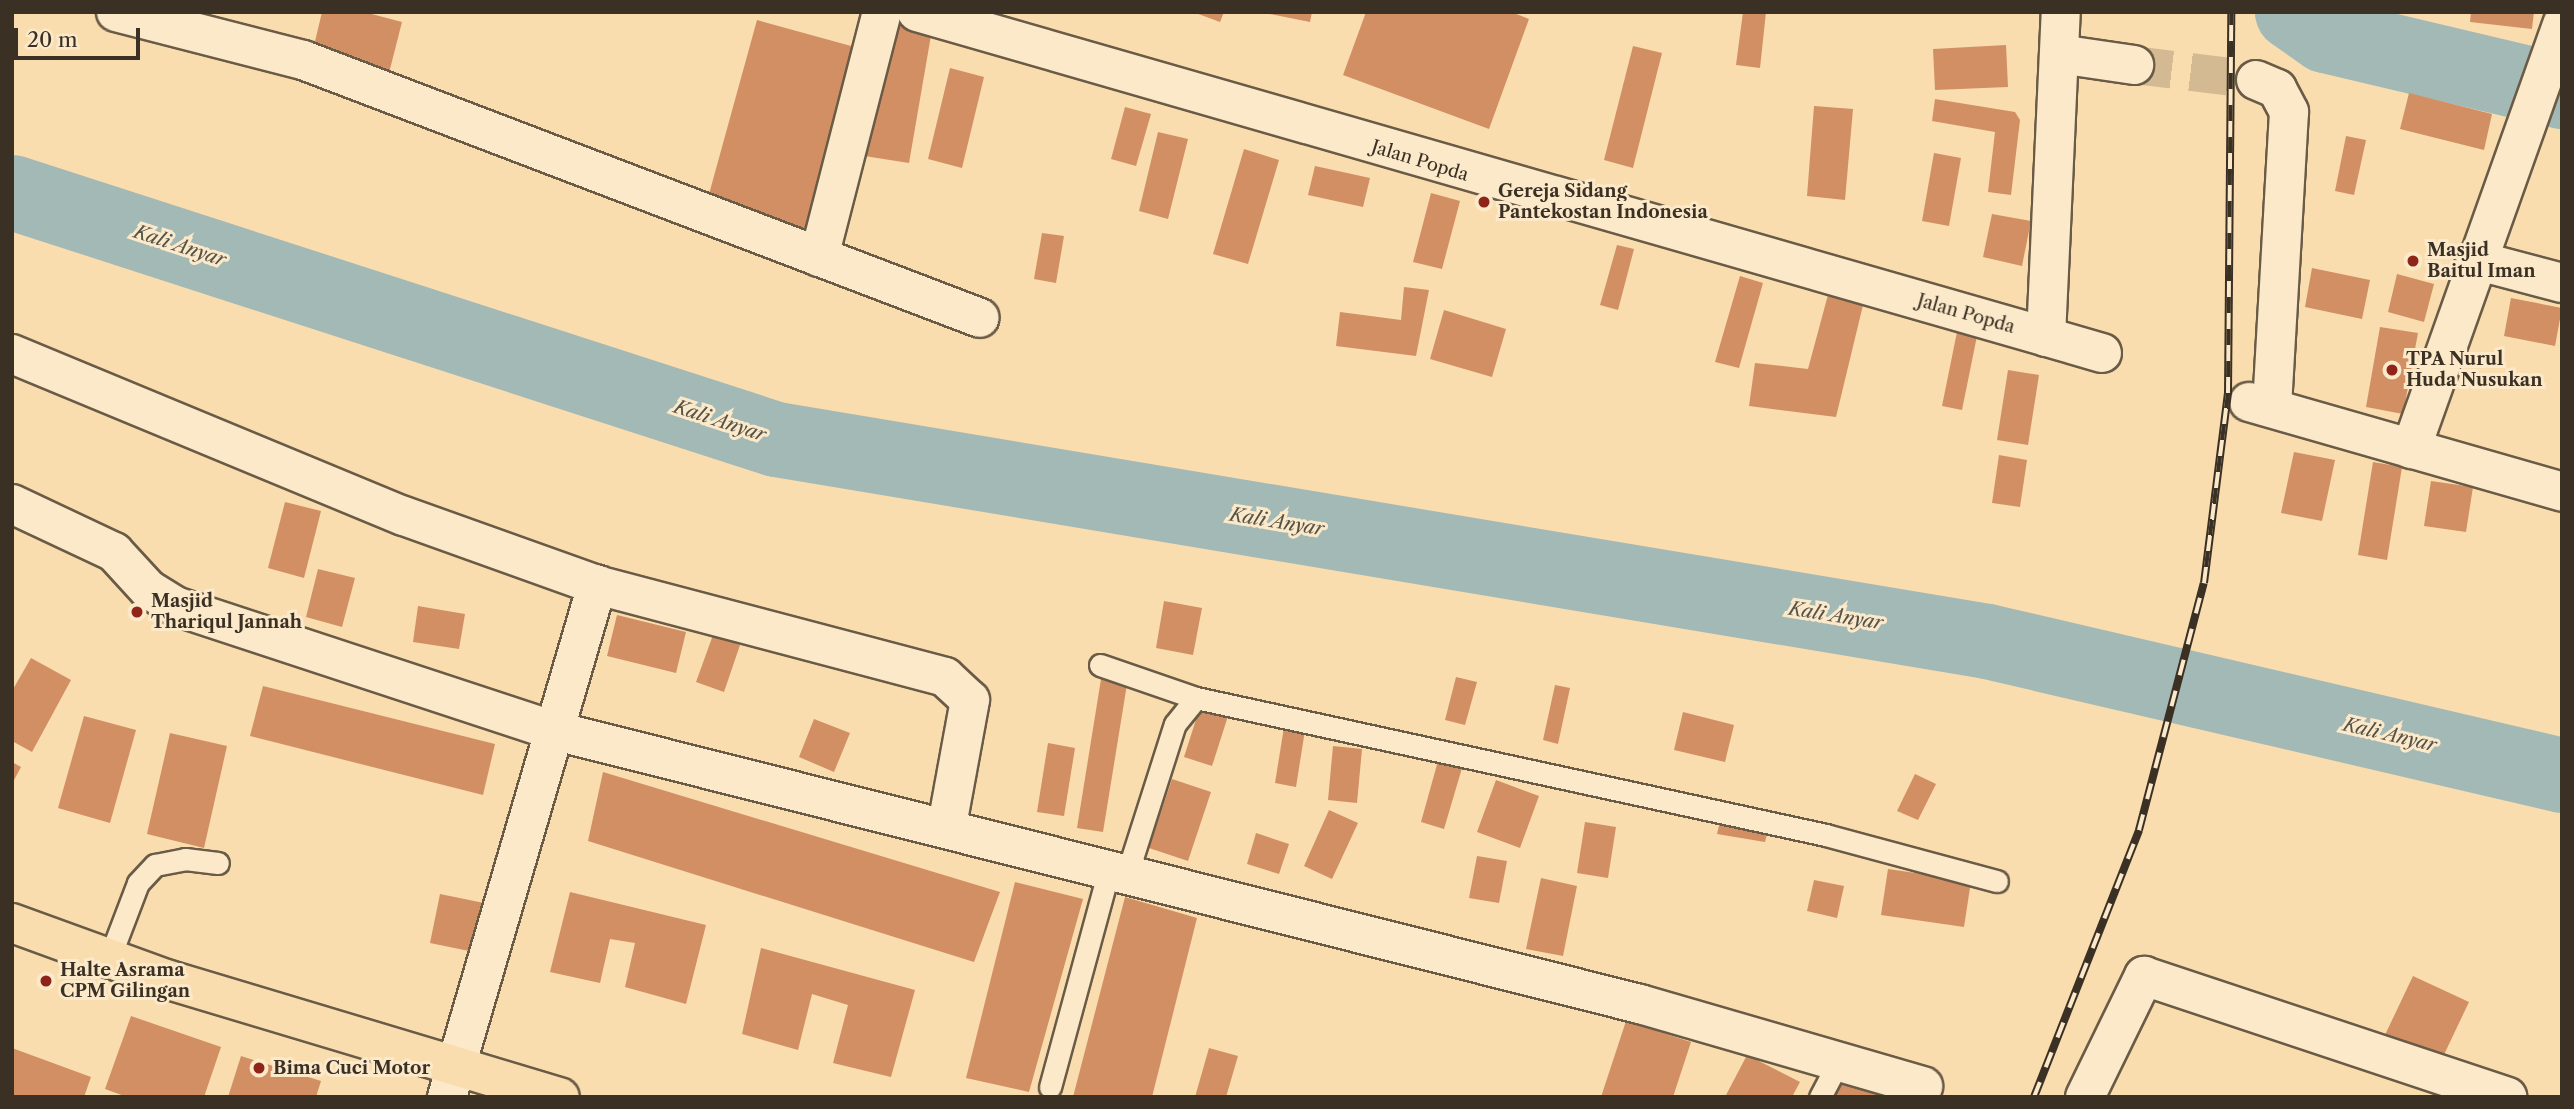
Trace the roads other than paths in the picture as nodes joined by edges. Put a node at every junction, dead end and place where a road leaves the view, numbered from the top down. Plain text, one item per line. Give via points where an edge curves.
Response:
1 (116, 12) edge
2 (882, 12) edge
3 (916, 12) edge
4 (2055, 24) edge
5 (2557, 36) edge
6 (2134, 65) tunnel mouth
7 (2256, 80) tunnel mouth
8 (820, 257) junction
9 (2475, 260) junction
10 (2562, 283) edge
11 (980, 318) dead end
12 (2046, 337) junction
13 (2102, 353) dead end
14 (12, 354) edge
15 (2411, 449) junction
16 (2562, 492) edge
17 (12, 504) edge
18 (597, 585) junction
19 (1100, 665) dead end
20 (1196, 698) junction
21 (556, 731) junction
22 (947, 825) junction
23 (218, 863) dead end
24 (1118, 872) junction
25 (1997, 881) dead end
26 (12, 923) edge
27 (109, 959) junction
28 (1840, 1059) junction
29 (453, 1082) edge
30 (1923, 1086) dead end
31 (1050, 1087) dead end
32 (560, 1097) edge
33 (1820, 1097) edge
34 (2085, 1097) edge
35 (2507, 1097) edge

1 - 8 street via 303,60
2 - 8 street
3 - 12 street, Jalan Popda via 1500,185
4 - 6 street
4 - 12 street
5 - 9 street
7 - 15 street via 2277,89 2289,112 2261,405
8 - 11 street
9 - 10 street
9 - 15 street
12 - 13 street, Jalan Popda
14 - 18 street via 404,516
15 - 16 street
17 - 21 street via 114,552 148,589 175,606
18 - 21 street
18 - 22 street via 945,677 970,700
19 - 20 lane
20 - 24 lane via 1175,724
20 - 25 lane via 1826,835
21 - 22 street
21 - 29 street
22 - 24 street
23 - 27 lane via 184,859 155,864 138,883
24 - 28 street
24 - 31 lane
26 - 27 main road
27 - 29 main road
28 - 30 street
28 - 33 lane
29 - 32 main road
34 - 35 street via 2144,976

